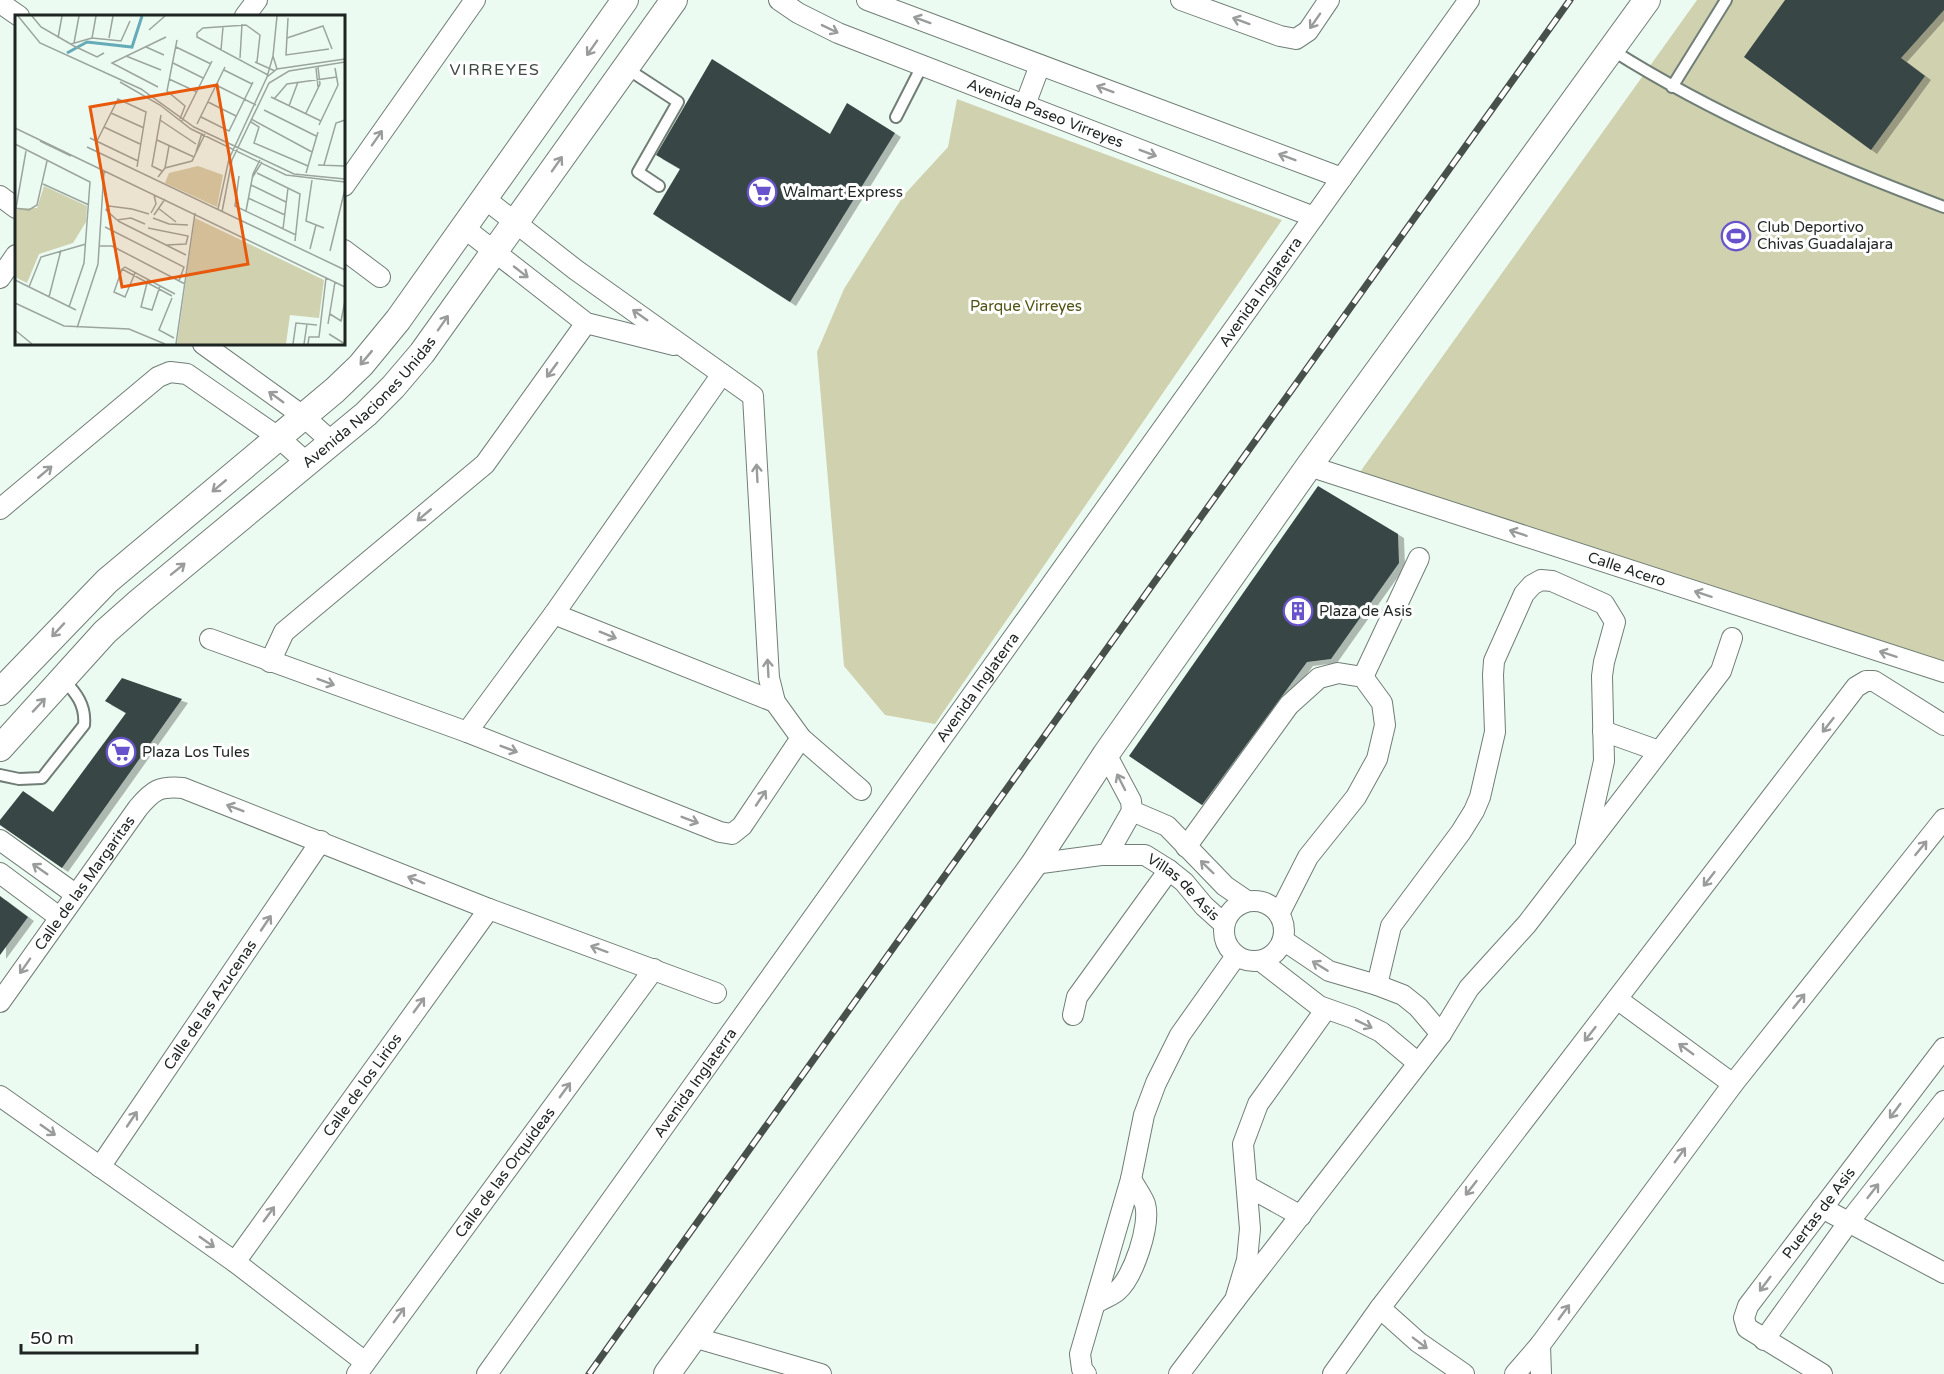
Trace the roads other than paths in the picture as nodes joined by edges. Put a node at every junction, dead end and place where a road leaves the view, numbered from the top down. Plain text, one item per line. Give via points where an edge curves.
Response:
1 (257, 0) edge
2 (475, 0) edge
3 (626, 0) edge
4 (674, 0) edge
5 (779, 0) edge
6 (867, 0) edge
7 (1181, 0) edge
8 (1329, 0) edge
9 (1469, 0) edge
10 (1647, 0) edge
11 (1726, 0) edge
12 (246, 15) edge
13 (1611, 50) junction
14 (1040, 64) junction
15 (922, 66) junction
16 (626, 68) junction
17 (1672, 87) junction
18 (1025, 105) junction
19 (896, 117) dead end
20 (1342, 178) junction
21 (345, 185) edge
22 (659, 186) dead end
23 (0, 196) edge
24 (484, 198) junction
25 (15, 207) edge
26 (1944, 207) edge
27 (1314, 217) junction
28 (515, 223) junction
29 (464, 227) junction
30 (345, 251) edge
31 (494, 251) junction
32 (15, 256) edge
33 (380, 277) dead end
34 (0, 278) edge
35 (586, 323) junction
36 (204, 345) edge
37 (686, 348) junction
38 (722, 374) junction
39 (303, 416) junction
40 (278, 437) junction
41 (332, 442) junction
42 (307, 463) junction
43 (1309, 466) junction
44 (0, 509) edge
45 (1419, 558) dead end
46 (80, 607) junction
47 (554, 614) junction
48 (105, 632) junction
49 (1732, 638) dead end
50 (210, 639) dead end
51 (270, 662) junction
52 (1944, 672) edge
53 (1363, 677) junction
54 (63, 679) junction
55 (0, 693) edge
56 (775, 702) junction
57 (1944, 725) edge
58 (1603, 731) junction
59 (467, 732) junction
60 (801, 738) junction
61 (0, 748) edge
62 (1659, 751) junction
63 (1106, 754) junction
64 (0, 776) edge
65 (861, 790) dead end
66 (1132, 811) junction
67 (1944, 819) edge
68 (0, 840) edge
69 (321, 841) junction
70 (1186, 847) junction
71 (1585, 848) junction
72 (1107, 855) junction
73 (1034, 864) junction
74 (1169, 870) junction
75 (0, 873) edge
76 (75, 894) junction
77 (1247, 902) junction
78 (489, 909) junction
79 (1279, 914) junction
80 (59, 917) junction
81 (1224, 924) junction
82 (1283, 940) junction
83 (1236, 956) junction
84 (1261, 961) junction
85 (654, 969) junction
86 (1377, 985) junction
87 (716, 993) dead end
88 (1617, 999) junction
89 (0, 1002) edge
90 (1326, 1009) junction
91 (1073, 1015) dead end
92 (1441, 1034) junction
93 (1944, 1048) edge
94 (1418, 1064) junction
95 (1733, 1084) junction
96 (1915, 1086) junction
97 (0, 1096) edge
98 (1944, 1102) edge
99 (99, 1167) junction
100 (1131, 1179) junction
101 (1247, 1186) junction
102 (1822, 1208) junction
103 (1300, 1216) junction
104 (1848, 1223) junction
105 (235, 1262) junction
106 (1944, 1273) edge
107 (1235, 1300) junction
108 (1096, 1303) junction
109 (1380, 1308) junction
110 (693, 1337) junction
111 (1764, 1340) junction
112 (1540, 1345) junction
113 (361, 1368) edge
114 (487, 1374) edge
115 (667, 1374) edge
116 (821, 1374) edge
117 (1086, 1374) edge
118 (1179, 1374) edge
119 (1333, 1374) edge
120 (1464, 1374) edge
121 (1515, 1374) edge
122 (1541, 1374) edge
123 (1822, 1374) edge

1 - 12 street
21 -> 2 street
3 -> 24 street, Avenida Naciones Unidas
4 - 16 street, Avenida Naciones Unidas
5 -> 15 street, Avenida Paseo Virreyes via 838,33
14 -> 6 street
8 -> 7 street via 1308,31 1296,39
9 - 20 street, Avenida Inglaterra
10 - 13 street
11 - 17 lane
13 - 17 lane
13 - 43 street
14 - 18 street
20 -> 14 street
15 - 18 street, Avenida Paseo Virreyes
15 - 19 lane
16 - 22 lane via 678,102 638,172
28 -> 16 street, Avenida Naciones Unidas
17 - 26 lane via 1862,176
18 -> 27 street, Avenida Paseo Virreyes
20 - 27 street, Avenida Inglaterra
23 - 25 street
24 - 28 street
24 - 29 street, Avenida Naciones Unidas
27 - 114 street, Avenida Inglaterra
28 - 31 street, Avenida Naciones Unidas
37 -> 28 street
29 - 31 street
29 -> 39 street, Avenida Naciones Unidas via 361,365
30 - 33 street
31 -> 35 street
41 -> 31 street, Avenida Naciones Unidas via 379,401 422,353
32 - 34 street
35 - 37 street
35 -> 51 street via 485,464 284,632
39 -> 36 street
37 - 38 street
38 - 47 street
56 -> 38 street via 769,678 753,396
39 - 40 street, Avenida Naciones Unidas
39 - 41 street
40 - 42 street
44 -> 40 street via 158,377 170,372 187,374
40 -> 46 street, Avenida Naciones Unidas
41 - 42 street, Avenida Naciones Unidas
48 -> 42 street, Avenida Naciones Unidas
52 -> 43 street, Calle Acero
43 - 63 street
45 - 53 street
46 - 48 street
46 -> 55 street, Avenida Naciones Unidas
47 -> 56 street
47 - 59 street
48 - 54 street, Avenida Naciones Unidas
49 - 62 street via 1721,670
50 - 51 street
51 -> 59 street
53 - 70 street via 1338,673 1319,678 1289,705
53 - 79 street via 1382,703 1385,725 1377,759 1356,797 1308,857
61 -> 54 street, Avenida Naciones Unidas
54 - 64 lane via 83,706 84,725 42,778
56 - 60 street
57 -> 88 street via 1874,681 1856,687
58 - 62 street
58 - 71 street via 1604,761
58 - 86 street via 1602,676 1615,622 1604,604 1541,580 1524,594 1494,661 1494,744 1474,811 1391,926
59 -> 60 street via 732,834 742,826
60 - 65 street
62 - 71 street
66 -> 63 street via 1131,801
63 - 73 street
66 - 70 street, Villas de Asis via 1167,826
66 - 72 street
95 -> 67 street
76 -> 68 street
69 -> 76 street, Calle de las Margaritas via 183,788 166,787 151,792
78 -> 69 street
99 -> 69 street, Calle de las Azucenas
77 -> 70 street, Villas de Asis
71 - 92 street via 1527,924 1469,987
72 - 73 street, Villas de Asis
72 - 74 street, Villas de Asis via 1144,855
73 - 110 street
74 - 81 street, Villas de Asis
74 - 91 street via 1077,997
75 - 80 street
76 - 80 street, Calle de las Margaritas
77 - 79 street via 1259,901
77 - 81 street via 1237,906
85 -> 78 street
105 -> 78 street, Calle de los Lirios
79 - 82 street
80 -> 89 street, Calle de las Margaritas
81 - 83 street via 1228,947
82 - 84 street via 1275,953
86 -> 82 street via 1329,971
83 - 84 street
83 - 100 street via 1180,1035 1156,1083 1144,1115
84 - 90 street
85 - 87 street
113 -> 85 street, Calle de las Orquídeas
86 - 92 street via 1408,999
95 -> 88 street
88 -> 109 street
90 -> 94 street via 1381,1032
90 - 101 street via 1258,1104 1243,1144
92 - 94 street
93 - 96 street, Puertas de Asis
94 - 103 street
112 -> 95 street
96 - 98 street, Puertas de Asis
96 -> 102 street, Puertas de Asis
97 -> 99 street
104 -> 98 street, Puertas de Asis
99 -> 105 street
100 - 108 street
100 - 108 street via 1145,1204 1141,1245 1133,1268 1117,1292
101 - 103 street
101 - 107 street via 1247,1260
102 - 104 street
102 -> 111 street, Puertas de Asis via 1748,1306 1744,1318 1747,1328
103 - 107 street
104 - 106 street
104 - 111 street, Puertas de Asis
105 - 113 street
107 - 118 street
108 - 117 street via 1080,1354
109 - 119 street
109 -> 120 street via 1418,1342
110 - 115 street
110 - 116 street
111 - 123 street, Puertas de Asis
112 - 121 street
112 - 122 street

